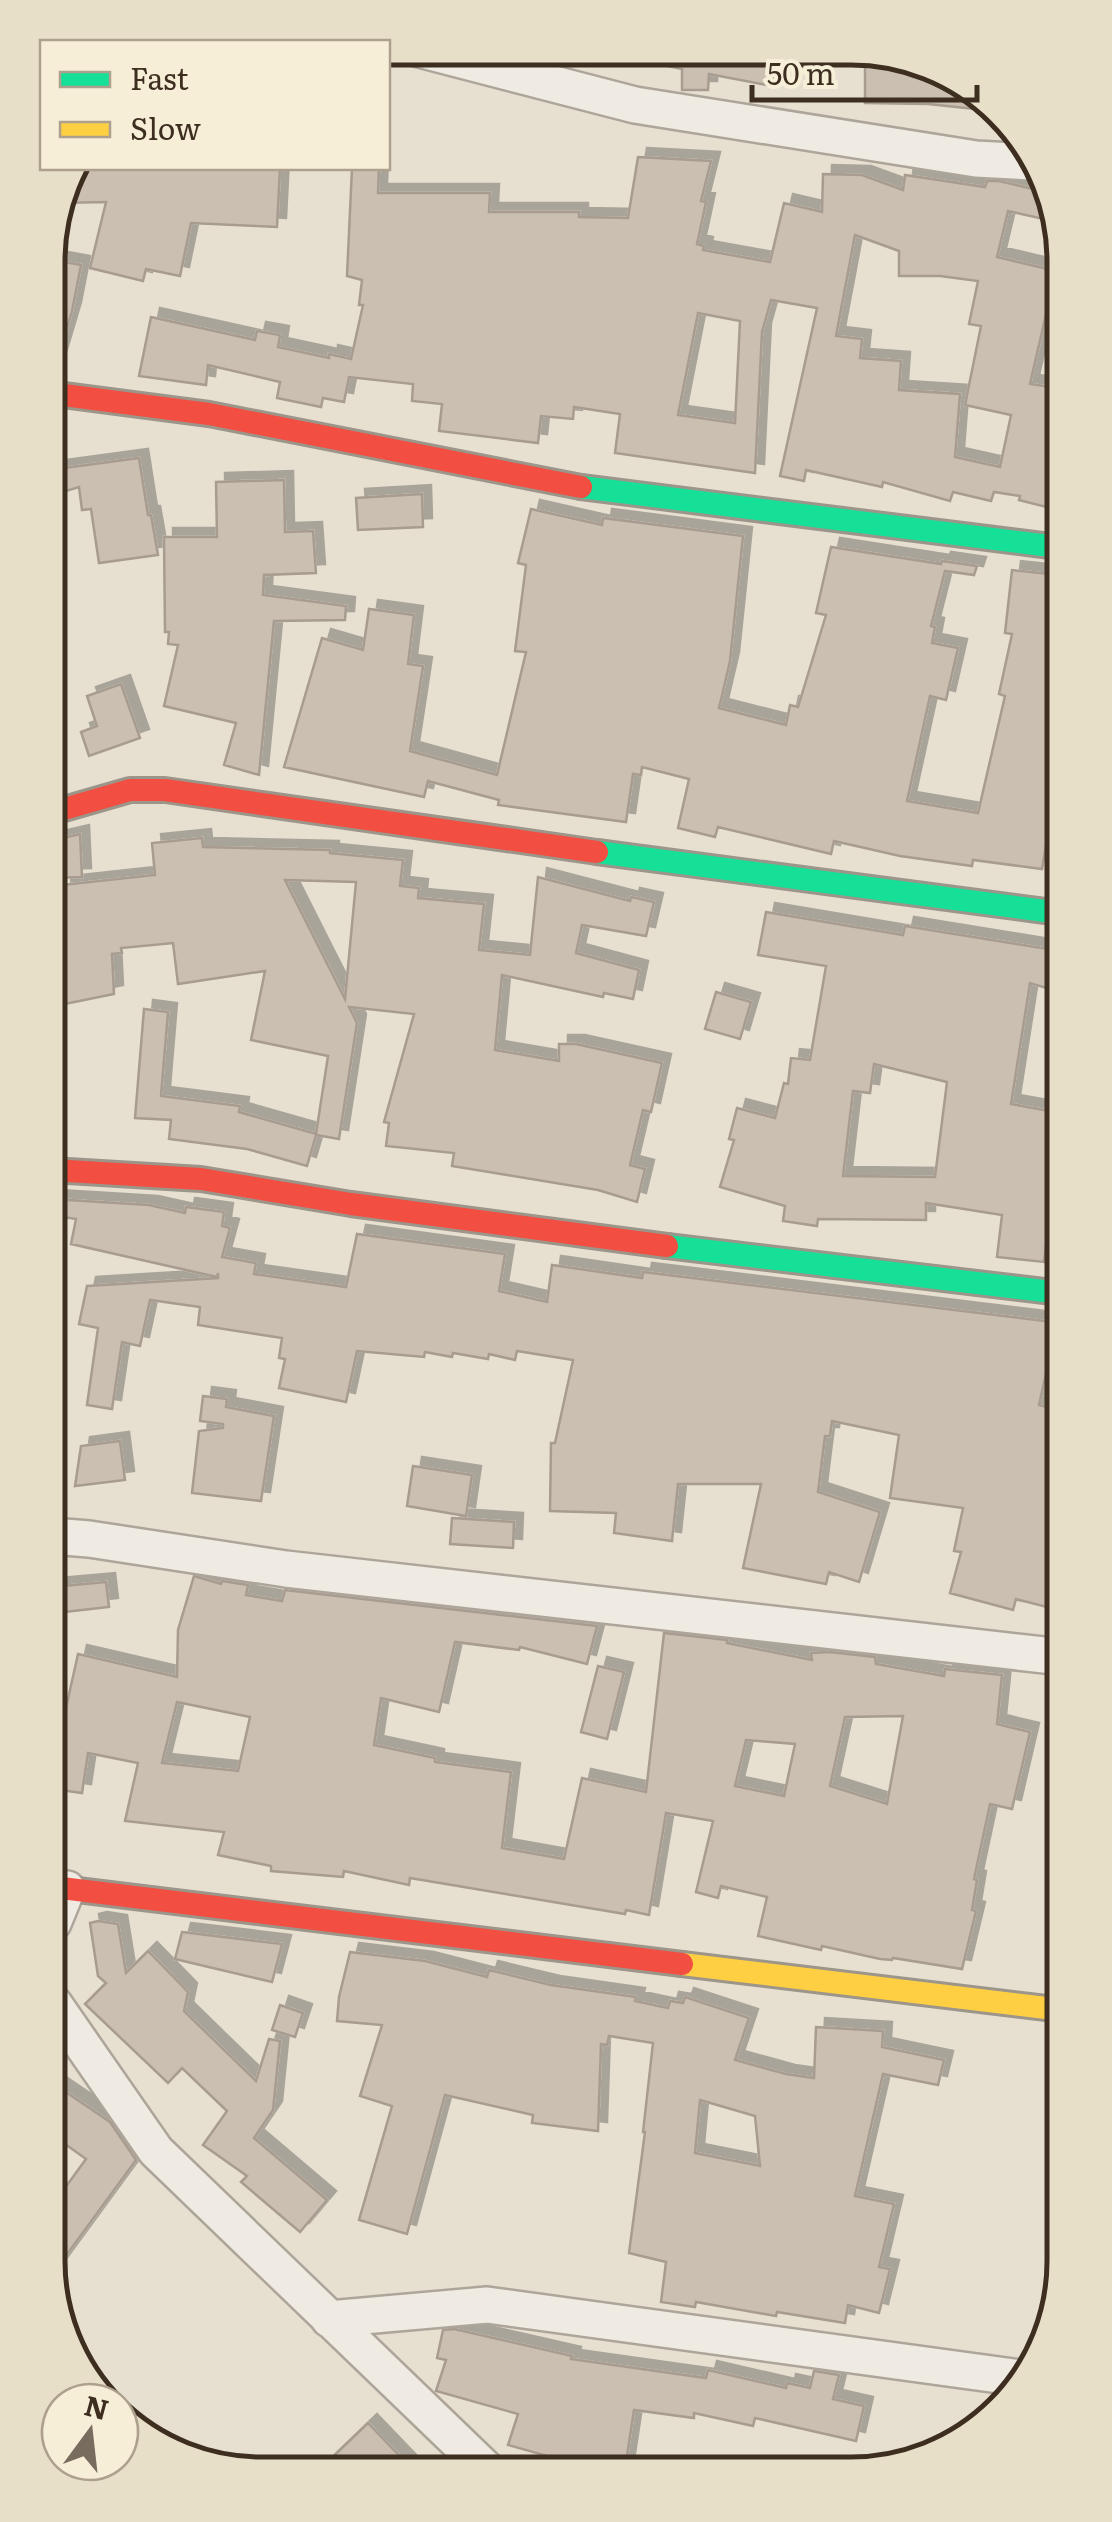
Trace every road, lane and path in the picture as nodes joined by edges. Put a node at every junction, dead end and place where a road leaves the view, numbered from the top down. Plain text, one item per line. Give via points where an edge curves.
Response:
1 (483, 65) edge
2 (1020, 161) edge
3 (65, 395) edge
4 (1047, 546) edge
5 (65, 809) edge
6 (1047, 912) edge
7 (65, 1171) edge
8 (1047, 1291) edge
9 (65, 1537) edge
10 (1047, 1654) edge
11 (65, 1889) edge
12 (1047, 2008) edge
13 (65, 2020) edge
14 (330, 2318) junction
15 (1009, 2376) edge
16 (474, 2457) edge

1 - 2 street via 635,105
3 - 4 street via 208,414 552,483
5 - 6 street via 130,790 165,790
7 - 8 street via 201,1179 760,1259
9 - 10 street via 286,1569
11 - 12 street
13 - 14 street via 156,2151
14 - 15 street via 487,2305
14 - 16 street

